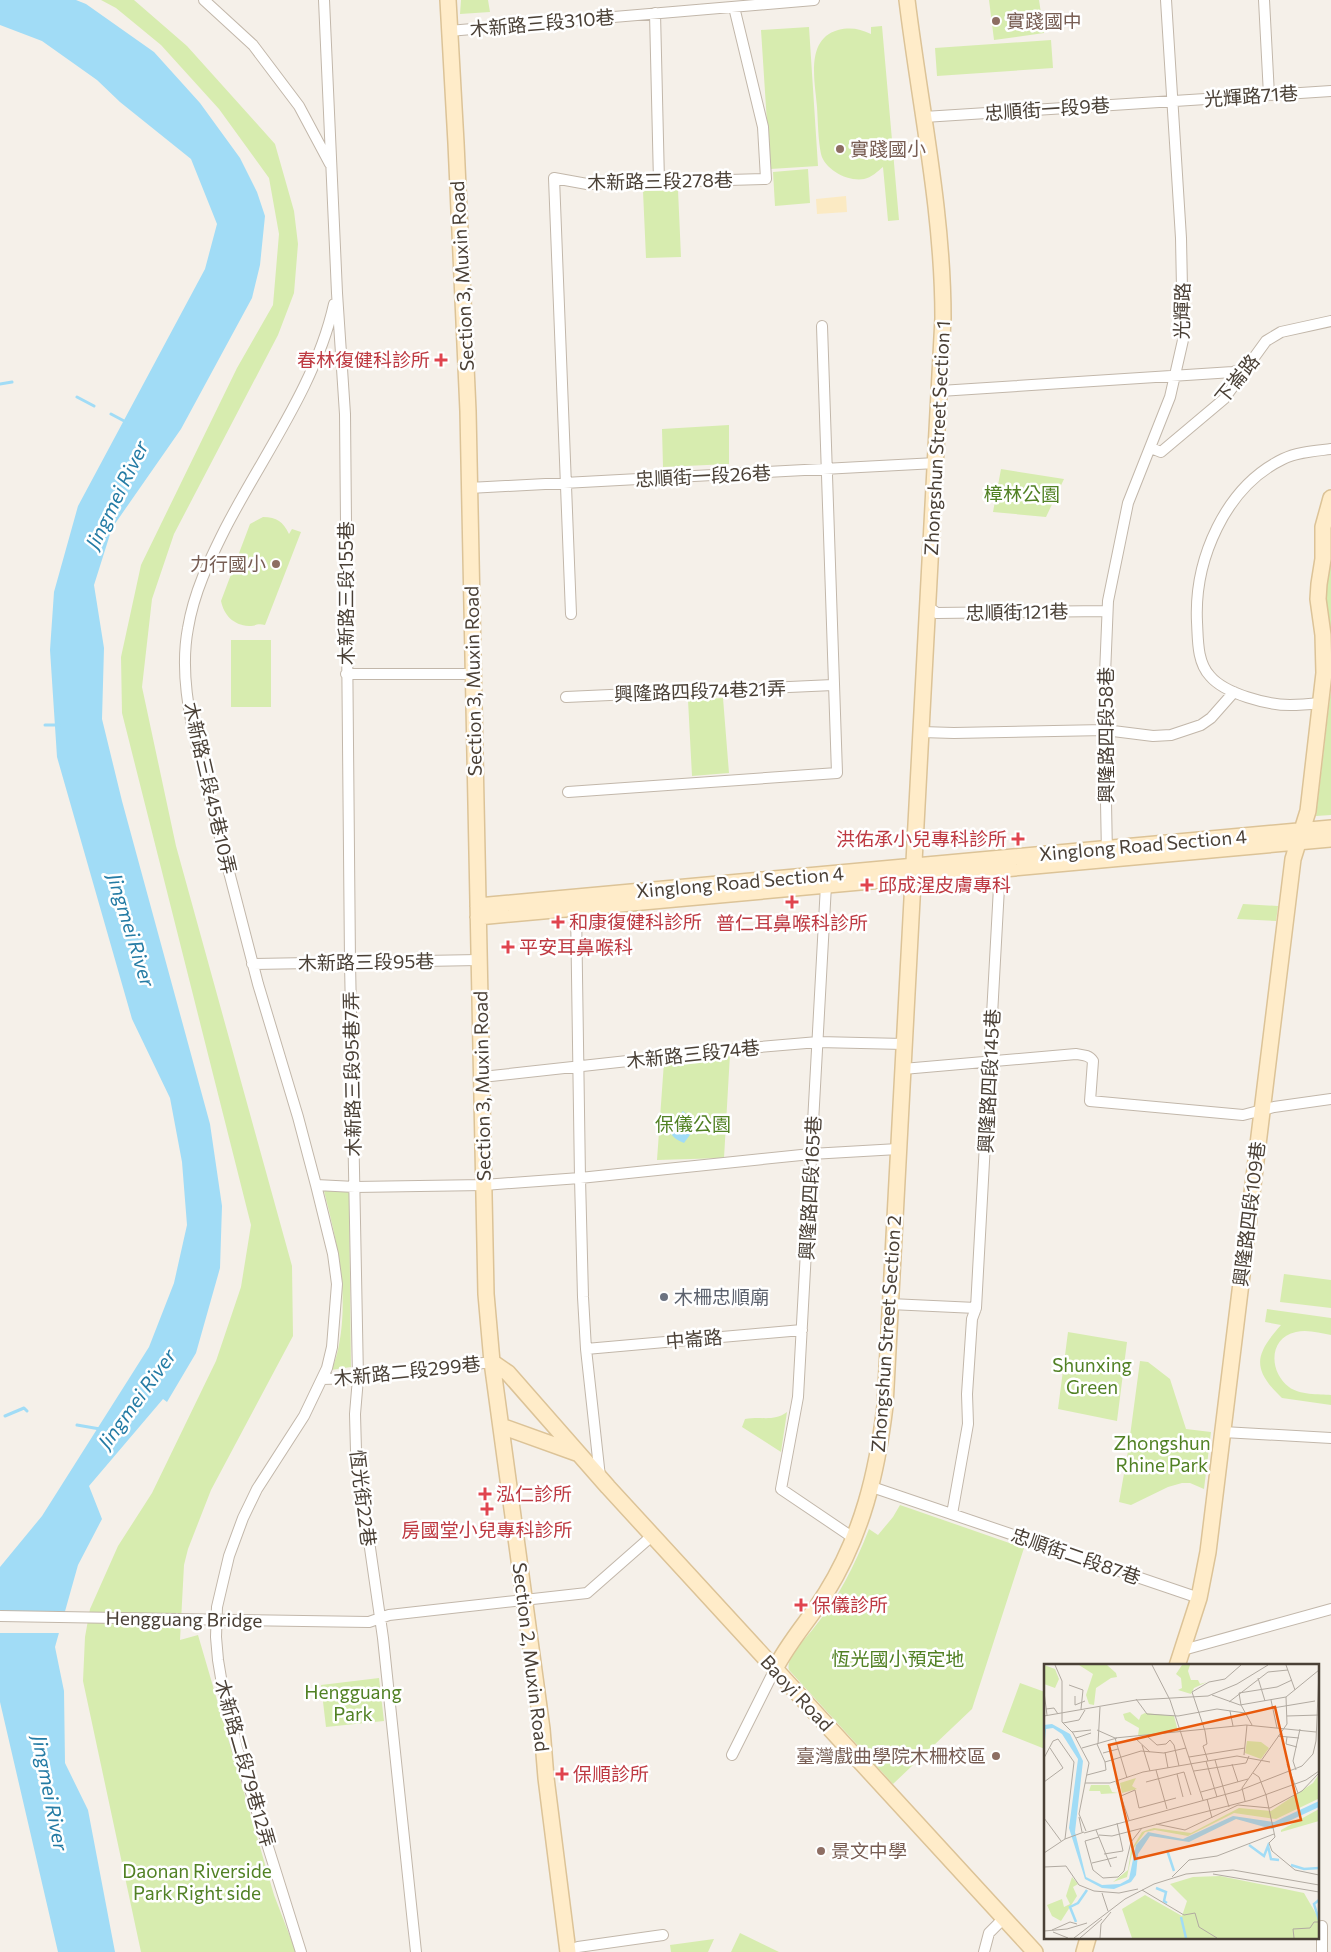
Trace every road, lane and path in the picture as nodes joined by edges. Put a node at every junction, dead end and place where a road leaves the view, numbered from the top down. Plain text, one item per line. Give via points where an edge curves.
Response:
1 (204, 0) edge
2 (324, 0) edge
3 (448, 0) edge
4 (814, 0) edge
5 (908, 0) edge
6 (1166, 0) edge
7 (1264, 0) edge
8 (734, 7) junction
9 (655, 13) junction
10 (449, 31) junction
11 (1331, 91) edge
12 (1269, 95) junction
13 (1171, 101) junction
14 (924, 117) junction
15 (332, 171) junction
16 (659, 182) junction
17 (337, 289) junction
18 (1331, 321) edge
19 (822, 326) dead end
20 (1245, 368) junction
21 (1176, 376) junction
22 (940, 391) junction
23 (1151, 448) junction
24 (1331, 449) edge
25 (936, 463) junction
26 (826, 469) junction
27 (566, 483) junction
28 (469, 488) junction
29 (1331, 498) edge
30 (928, 607) junction
31 (1107, 611) junction
32 (571, 614) dead end
33 (346, 674) junction
34 (473, 674) junction
35 (833, 685) junction
36 (1234, 692) junction
37 (566, 697) dead end
38 (1321, 703) junction
39 (1104, 730) junction
40 (921, 732) junction
41 (568, 792) dead end
42 (1331, 828) edge
43 (1300, 837) junction
44 (1331, 839) edge
45 (1107, 854) junction
46 (988, 859) junction
47 (1000, 869) junction
48 (913, 872) junction
49 (826, 885) junction
50 (576, 908) junction
51 (478, 911) junction
52 (479, 960) junction
53 (350, 962) junction
54 (252, 964) junction
55 (818, 1042) junction
56 (904, 1044) junction
57 (990, 1061) junction
58 (579, 1066) junction
59 (903, 1069) junction
60 (482, 1076) junction
61 (1331, 1099) edge
62 (1262, 1110) junction
63 (898, 1149) junction
64 (811, 1154) junction
65 (580, 1178) junction
66 (316, 1185) junction
67 (484, 1185) junction
68 (355, 1186) junction
69 (890, 1304) junction
70 (976, 1308) junction
71 (802, 1330) junction
72 (586, 1349) junction
73 (492, 1362) junction
74 (358, 1378) junction
75 (322, 1379) junction
76 (501, 1426) junction
77 (1223, 1432) junction
78 (1331, 1438) edge
79 (581, 1454) junction
80 (600, 1477) junction
81 (872, 1487) junction
82 (952, 1514) junction
83 (653, 1535) junction
84 (854, 1539) junction
85 (1199, 1598) junction
86 (524, 1600) junction
87 (1331, 1609) edge
88 (0, 1616) edge
89 (379, 1618) junction
90 (1183, 1650) junction
91 (1178, 1664) edge
92 (775, 1669) junction
93 (732, 1755) dead end
94 (1004, 1918) junction
95 (1323, 1926) edge
96 (663, 1936) dead end
97 (301, 1952) edge
98 (416, 1952) edge
99 (568, 1952) edge
100 (984, 1952) edge
101 (1035, 1952) edge
102 (1322, 1952) edge

1 - 15 street via 253,45 293,98
2 - 15 street
3 - 10 street, Section 3, Muxin Road
4 - 8 street, 木新路三段310巷
5 - 14 street, Zhongshun Street Section 1
6 - 13 street, 光輝路
7 - 12 street
8 - 9 street, 木新路三段310巷
8 - 16 street, 木新路三段278巷 via 763,127 766,178
9 - 10 street, 木新路三段310巷
9 - 16 street
10 - 28 street, Section 3, Muxin Road
11 - 12 street, 光輝路71巷
12 - 13 street, 光輝路71巷
13 - 14 street, 忠順街一段9巷
13 - 21 street, 光輝路 via 1183,294 1183,340
14 - 22 street, Zhongshun Street Section 1 via 942,275
15 - 17 street
16 - 27 street, 木新路三段278巷 via 587,184 554,178
17 - 33 street, 木新路三段155巷 via 345,414
17 - 54 street, 木新路三段45巷10弄 via 320,353 207,564 188,630 185,663 192,728
18 - 20 street, 下崙路 via 1273,335
19 - 26 street
20 - 21 street via 1233,372
20 - 23 street, 下崙路 via 1224,399 1161,452
21 - 22 street
21 - 23 street, 光輝路
22 - 25 street, Zhongshun Street Section 1
23 - 31 street, 光輝路 via 1128,503
24 - 36 street via 1284,458 1266,469 1247,485 1222,518 1209,547 1197,599 1198,647 1203,666 1210,676
25 - 26 street, 忠順街一段26巷
25 - 30 street, Zhongshun Street Section 1
26 - 27 street, 忠順街一段26巷
26 - 35 street
27 - 28 street, 忠順街一段26巷
27 - 32 street
28 - 34 street, Section 3, Muxin Road
29 - 38 street, 興隆路四段109巷 via 1323,527 1324,559 1318,599 1324,658
30 - 31 street, 忠順街121巷 via 937,613
30 - 40 street, Zhongshun Street Section 1
31 - 39 street, 興隆路四段58巷
33 - 34 street, 木新路三段155巷
33 - 53 street, 木新路三段95巷7弄
34 - 51 street, Section 3, Muxin Road
35 - 37 street, 興隆路四段74巷21弄
35 - 41 street via 837,773
36 - 38 street via 1270,703
36 - 39 street via 1211,718 1184,732 1153,736
38 - 43 street, 興隆路四段109巷 via 1308,810
39 - 40 street
39 - 45 street, 興隆路四段58巷
40 - 48 street, Zhongshun Street Section 1
42 - 43 street, Xinglong Road Section 4
43 - 44 street, Xinglong Road Section 4
43 - 45 street, Xinglong Road Section 4
43 - 62 street, 興隆路四段109巷 via 1293,859
45 - 46 street, Xinglong Road Section 4
45 - 47 street, Xinglong Road Section 4
46 - 47 street
46 - 48 street, Xinglong Road Section 4
47 - 48 street, Xinglong Road Section 4
47 - 57 street, 興隆路四段145巷
48 - 49 street, Xinglong Road Section 4
48 - 51 street, Xinglong Road Section 4
48 - 56 street, Zhongshun Street Section 2
49 - 50 street, Xinglong Road Section 4
49 - 55 street, 興隆路四段165巷
50 - 51 street, Xinglong Road Section 4
50 - 58 street
51 - 52 street, Section 3, Muxin Road
52 - 53 street, 木新路三段95巷
52 - 60 street, Section 3, Muxin Road
53 - 54 street, 木新路三段95巷
53 - 68 street, 木新路三段95巷7弄
54 - 66 street, 木新路三段45巷10弄
55 - 56 street, 木新路三段74巷
55 - 58 street, 木新路三段74巷
55 - 64 street, 興隆路四段165巷
56 - 59 street, Zhongshun Street Section 2
57 - 59 street
57 - 62 street via 1084,1055 1090,1057 1094,1066 1090,1101 1243,1115
57 - 70 street, 興隆路四段145巷
58 - 60 street, 木新路三段74巷
58 - 65 street
59 - 63 street, Zhongshun Street Section 2
60 - 67 street, Section 3, Muxin Road
61 - 62 street
62 - 77 street, 興隆路四段109巷
63 - 64 street
63 - 69 street, Zhongshun Street Section 2
64 - 65 street
64 - 71 street, 興隆路四段165巷
65 - 67 street
65 - 72 street
66 - 68 street
66 - 75 street, 木新路三段45巷10弄 via 337,1284 332,1346
67 - 68 street
67 - 73 street, Section 3, Muxin Road via 486,1294
68 - 74 street, 木新路三段95巷7弄
69 - 70 street
69 - 81 street, Zhongshun Street Section 2 via 885,1406
70 - 82 street, 興隆路四段145巷 via 972,1319 968,1424
71 - 72 street, 中崙路
71 - 84 street, 興隆路四段165巷 via 798,1397 782,1489
72 - 80 street
73 - 74 street, 木新路二段299巷
73 - 76 street, Section 2, Muxin Road
73 - 79 street, Baoyi Road via 508,1373
74 - 75 street, 木新路二段299巷
74 - 89 street, 恆光街22巷 via 356,1451
75 - 97 street, 木新路二段79巷12弄 via 304,1416 257,1489 243,1518 229,1556 217,1607 218,1660 237,1748
76 - 79 street
76 - 86 street, Section 2, Muxin Road
77 - 78 street
77 - 85 street, 興隆路四段109巷
79 - 80 street, Baoyi Road
80 - 83 street, Baoyi Road
81 - 82 street, 忠順街二段87巷
81 - 84 street, Zhongshun Street Section 2
82 - 85 street, 忠順街二段87巷
83 - 86 street via 587,1593
83 - 92 street, Baoyi Road
84 - 92 street, Zhongshun Street Section 2 via 827,1592 786,1648
85 - 90 street, 興隆路四段109巷
86 - 89 street
86 - 99 street, Section 2, Muxin Road
87 - 90 street
88 - 89 street, Hengguang Bridge, bridge via 369,1622
89 - 98 street, 恆光街22巷
90 - 91 street, 興隆路四段109巷
92 - 93 street, Zhongshun Street Section 2
92 - 94 street, Baoyi Road
94 - 100 street via 988,1933
94 - 101 street, Baoyi Road
95 - 102 street
96 - 99 street via 578,1947

